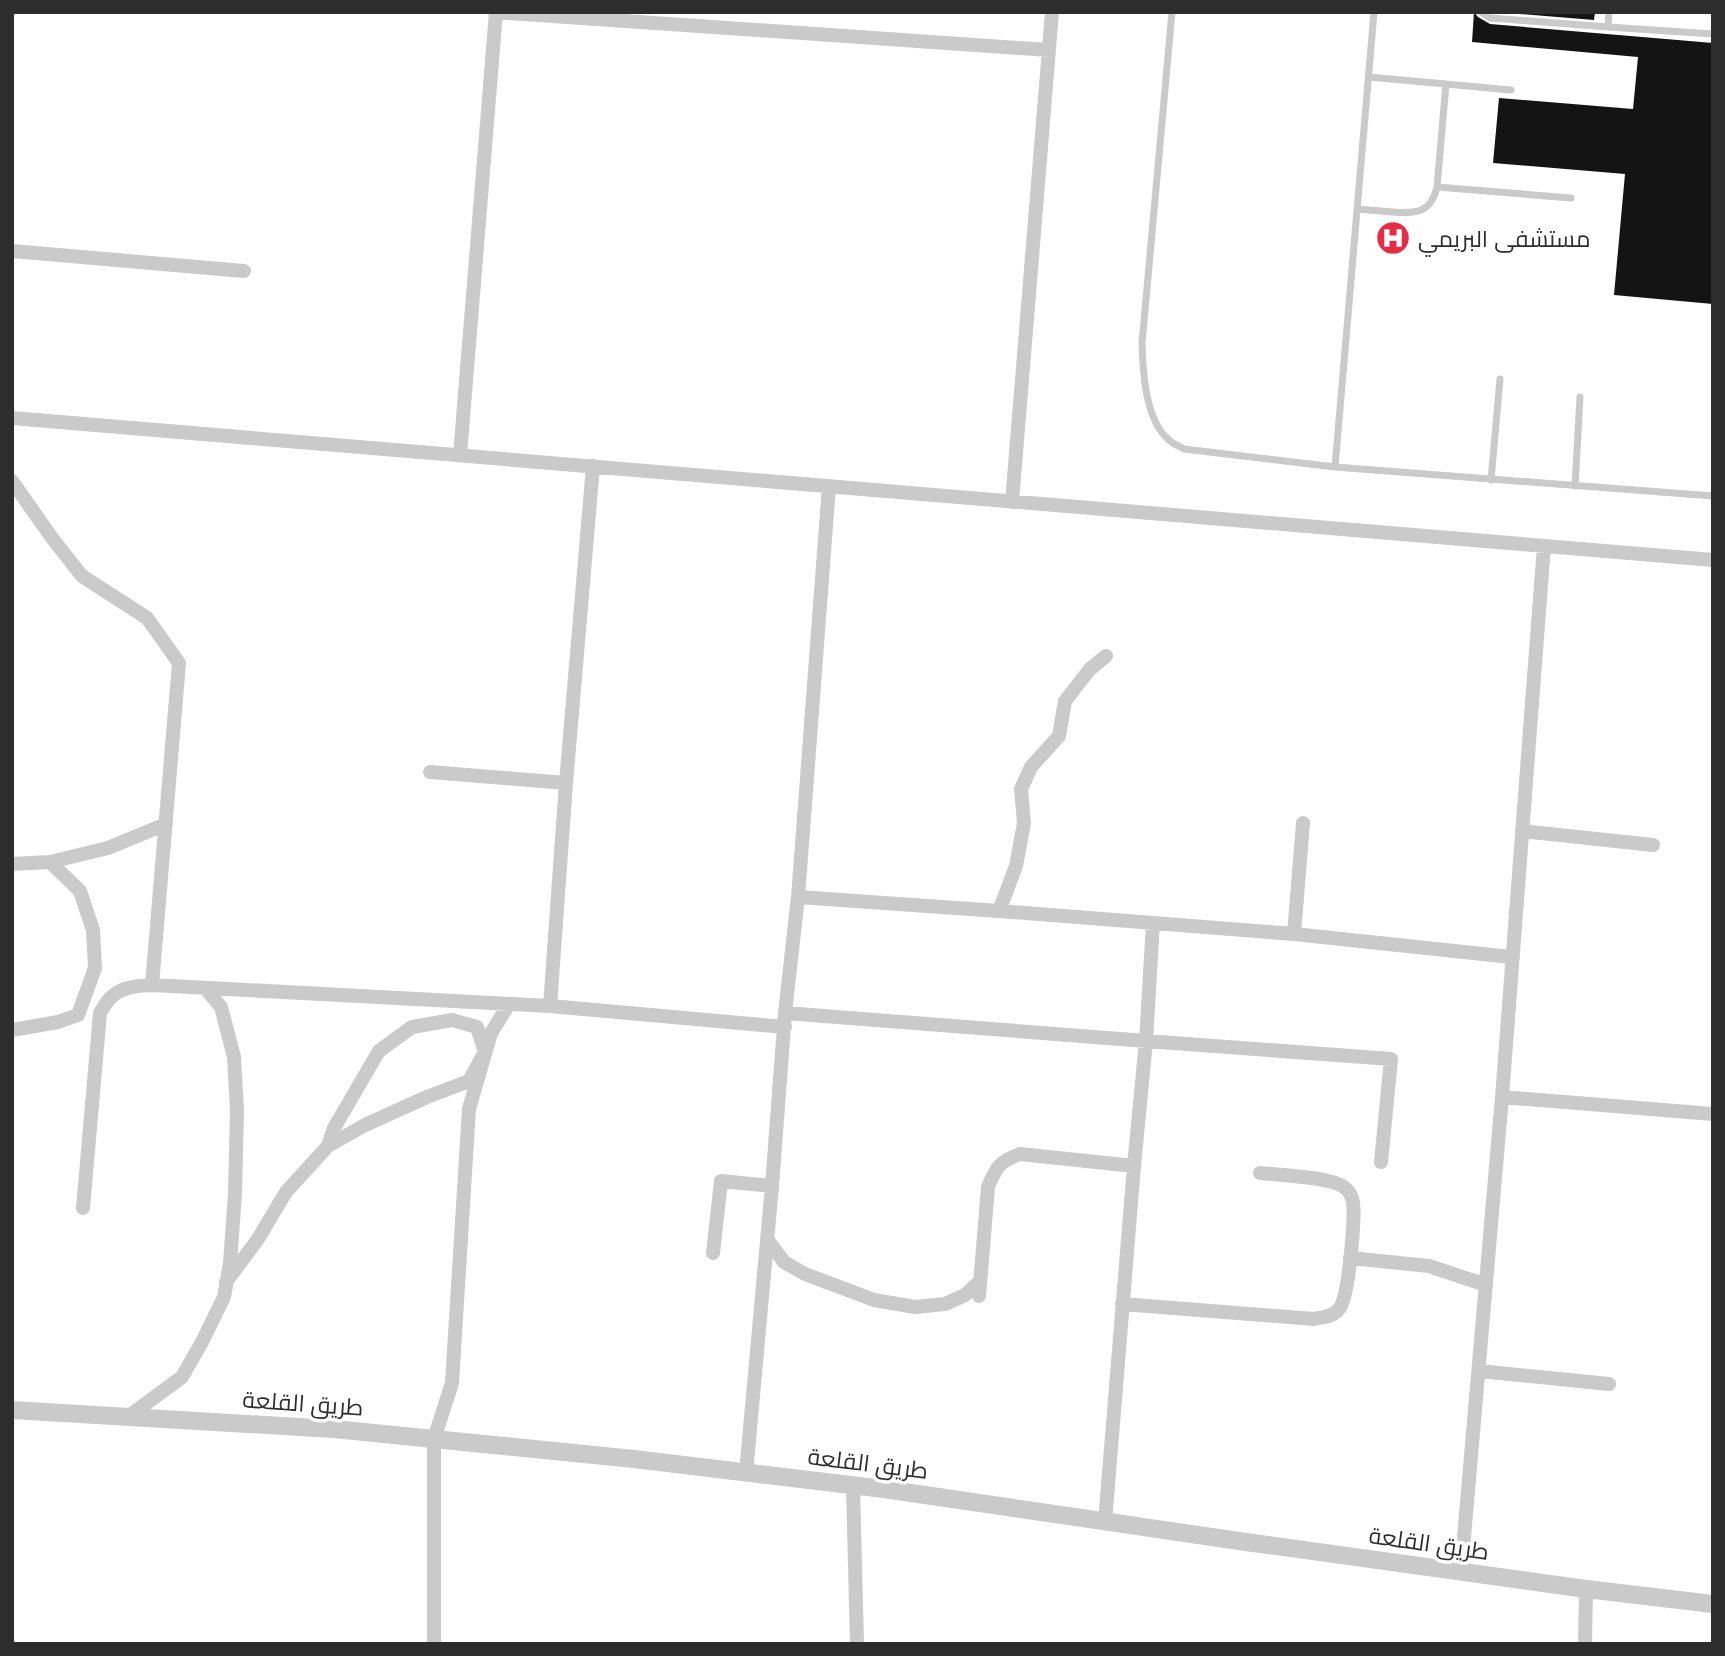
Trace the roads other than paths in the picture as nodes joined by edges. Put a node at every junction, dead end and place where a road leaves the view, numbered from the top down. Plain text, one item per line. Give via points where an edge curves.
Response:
1 (495, 12) edge
2 (1052, 12) edge
3 (1172, 12) edge
4 (1374, 12) edge
5 (1481, 12) edge
6 (1609, 12) edge
7 (1608, 27) junction
8 (1713, 34) edge
9 (1048, 50) junction
10 (1369, 77) junction
11 (1446, 84) junction
12 (1511, 90) dead end
13 (1437, 187) junction
14 (1571, 198) dead end
15 (1357, 209) junction
16 (12, 251) edge
17 (244, 271) dead end
18 (1500, 379) dead end
19 (1580, 397) dead end
20 (19, 418) edge
21 (12, 428) edge
22 (460, 455) junction
23 (593, 466) junction
24 (1335, 467) junction
25 (1491, 480) junction
26 (12, 481) edge
27 (829, 486) junction
28 (1575, 486) junction
29 (1713, 496) edge
30 (1012, 502) junction
31 (1544, 546) junction
32 (1713, 560) edge
33 (1106, 656) dead end
34 (430, 772) dead end
35 (566, 783) junction
36 (1303, 823) dead end
37 (166, 824) junction
38 (1522, 831) junction
39 (1653, 845) dead end
40 (50, 862) junction
41 (12, 863) edge
42 (798, 897) junction
43 (999, 911) junction
44 (1153, 923) junction
45 (1294, 934) junction
46 (1511, 957) junction
47 (152, 985) junction
48 (205, 988) junction
49 (509, 1004) junction
50 (550, 1006) junction
51 (785, 1020) junction
52 (12, 1030) edge
53 (1146, 1041) junction
54 (485, 1052) junction
55 (1502, 1097) junction
56 (1713, 1114) edge
57 (328, 1146) junction
58 (1381, 1162) dead end
59 (1134, 1166) junction
60 (1260, 1173) dead end
61 (772, 1186) junction
62 (83, 1208) dead end
63 (767, 1239) junction
64 (713, 1253) dead end
65 (1350, 1258) junction
66 (226, 1282) junction
67 (1486, 1285) junction
68 (1122, 1304) junction
69 (1479, 1371) junction
70 (1609, 1384) dead end
71 (12, 1410) edge
72 (129, 1416) junction
73 (434, 1439) junction
74 (746, 1473) junction
75 (853, 1486) junction
76 (1105, 1522) junction
77 (1461, 1572) junction
78 (1586, 1589) junction
79 (1713, 1604) edge
80 (434, 1644) edge
81 (857, 1644) edge
82 (1585, 1644) edge

1 - 9 street
1 - 22 street
2 - 9 street
3 - 24 lane via 1142,344 1152,413 1169,441 1184,449
4 - 10 lane
5 - 7 lane via 1489,18
6 - 7 lane
7 - 8 lane
9 - 30 street
10 - 11 lane
10 - 15 lane
11 - 12 lane
11 - 13 lane
13 - 14 lane
13 - 15 lane via 1429,205 1412,214
15 - 24 lane
16 - 17 street
18 - 25 lane
19 - 28 lane
20 - 21 street
20 - 22 street
22 - 23 street
23 - 27 street
23 - 35 street
24 - 25 lane
25 - 28 lane
26 - 37 street via 82,576 147,618 180,663
27 - 30 street
27 - 42 street
28 - 29 lane
30 - 31 street
31 - 32 street
31 - 38 street
33 - 43 street via 1065,701 1059,736 1031,767 1021,789 1024,823 1016,866
34 - 35 street
35 - 50 street
36 - 45 street
37 - 40 street via 108,848
37 - 47 street
38 - 39 street
38 - 46 street
40 - 41 street
40 - 52 street via 80,891 93,930 95,968 78,1015
42 - 43 street
42 - 51 street
43 - 44 street
44 - 45 street
44 - 53 street
45 - 46 street
46 - 55 street
47 - 48 street
47 - 62 street via 132,985 118,992 106,1000 100,1013
48 - 49 street
48 - 66 street via 221,1007 234,1057 235,1194
49 - 50 street
49 - 54 street via 491,1032
50 - 51 street
51 - 53 street
51 - 61 street
53 - 58 street via 1391,1059
53 - 59 street
54 - 57 street via 469,1082 365,1125
54 - 57 street via 477,1027 452,1020 412,1027 379,1051
54 - 73 street via 469,1109 452,1383
55 - 56 street
55 - 67 street
57 - 66 street via 286,1192
59 - 63 street via 1020,1154 1005,1159 988,1186 979,1289 945,1304 915,1307 874,1300 794,1268
59 - 68 street
60 - 65 street via 1344,1186 1353,1199
61 - 63 street
61 - 64 street via 721,1181
63 - 74 street
65 - 67 street via 1429,1266
65 - 68 street via 1340,1308 1314,1320
66 - 72 street via 224,1297 182,1377
67 - 69 street
68 - 76 street
69 - 70 street
69 - 77 street
71 - 72 street, طريق القلعة
72 - 73 street, طريق القلعة
73 - 74 street, طريق القلعة
73 - 80 street
74 - 75 street, طريق القلعة
75 - 76 street, طريق القلعة
75 - 81 street
76 - 77 street, طريق القلعة
77 - 78 street, طريق القلعة
78 - 79 street, طريق القلعة
78 - 82 street

